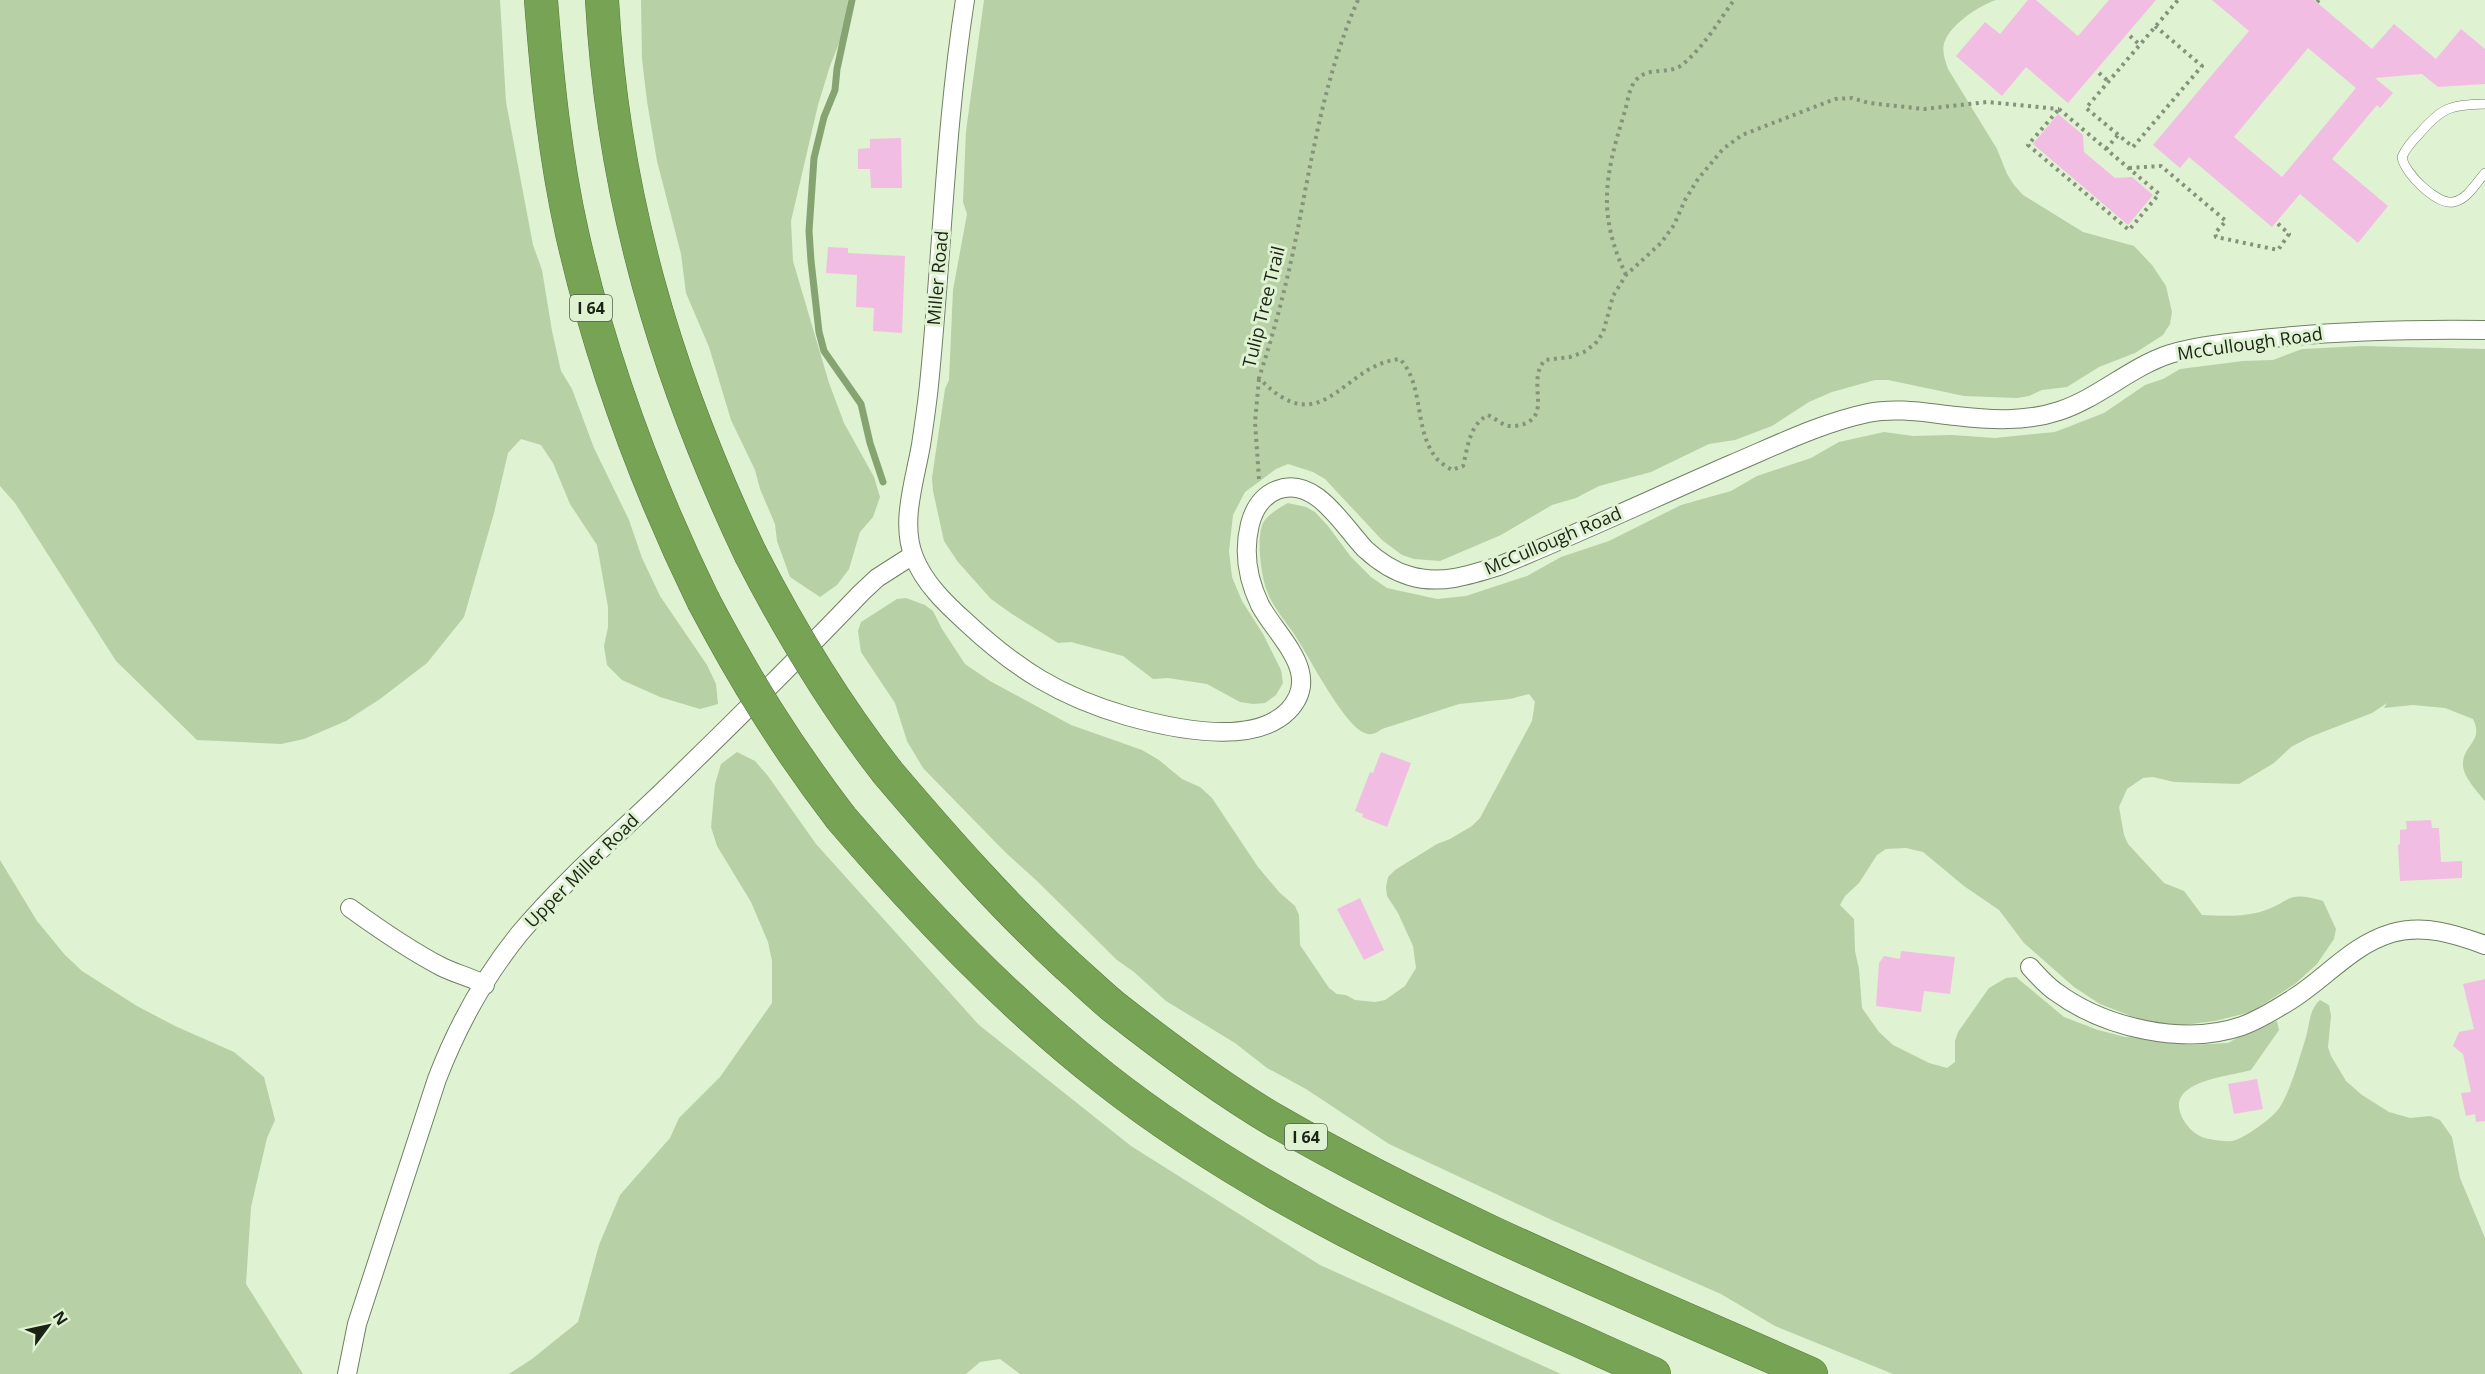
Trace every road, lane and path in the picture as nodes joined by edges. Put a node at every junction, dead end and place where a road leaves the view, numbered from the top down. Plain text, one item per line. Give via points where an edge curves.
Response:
1 (541, 0) edge
2 (602, 0) edge
3 (965, 0) edge
4 (1358, 0) edge
5 (1734, 0) edge
6 (2178, 0) edge
7 (2156, 26) junction
8 (2130, 36) dead end
9 (2140, 45) junction
10 (2099, 73) dead end
11 (2108, 81) junction
12 (2485, 104) edge
13 (2059, 109) junction
14 (2118, 135) junction
15 (2106, 149) junction
16 (2129, 168) junction
17 (2485, 173) edge
18 (2276, 222) dead end
19 (1626, 274) junction
20 (2485, 330) edge
21 (1259, 378) junction
22 (1262, 485) dead end
23 (913, 555) junction
24 (350, 908) dead end
25 (2485, 945) edge
26 (2030, 968) dead end
27 (485, 985) junction
28 (347, 1374) edge
29 (1654, 1374) edge
30 (1811, 1374) edge

1 - 29 highway, I 64, bridge via 556,148 572,232 592,311 640,458 675,543 735,660 770,720 841,818 910,898 1035,1021 1186,1137 1269,1189 1359,1237
2 - 30 highway, I 64, bridge via 612,100 642,263 685,401 721,491 784,618 818,675 888,773 962,860 1036,937 1103,998 1272,1119 1462,1219
3 - 23 street, Miller Road via 954,84 929,386 909,516
4 - 21 path, Tulip Tree Trail via 1336,56 1311,155 1282,301
5 - 19 path via 1683,64 1641,75 1630,88 1606,188 1606,213
6 - 7 path
7 - 9 path
7 - 14 path via 2202,66 2133,147
8 - 9 path
9 - 11 path
10 - 11 path
11 - 14 path via 2086,108
12 - 17 lane via 2442,110 2402,157 2408,172 2443,201 2467,195
13 - 15 path
13 - 16 path via 2028,145 2129,230 2159,194
13 - 19 path, Tulip Tree Trail via 1987,102 1924,109 1852,98 1835,99 1781,119 1742,135 1723,148 1698,179 1661,243
14 - 15 path
15 - 16 path
16 - 18 path via 2161,166 2226,221 2216,237 2278,250 2289,234
19 - 21 path, Tulip Tree Trail via 1595,344 1570,357 1545,360 1538,368 1539,404 1529,422 1505,425 1488,415 1479,420 1463,466 1452,470 1437,459 1423,433 1409,369 1400,359 1384,360 1323,400 1304,406 1284,400
20 - 23 street, McCullough Road via 2352,331 2186,350 2148,363 2082,401 2033,417 1986,419 1900,411 1852,417 1764,450 1510,562 1445,579 1411,577 1388,568 1314,494 1300,488 1280,489 1261,501 1253,513 1247,560 1261,606 1295,657 1301,687 1287,712 1251,729 1200,731 1167,726 1110,711 1053,688 1004,656 952,609 934,590
21 - 22 path via 1255,422
23 - 27 street, Upper Miller Road via 861,593 560,890 519,934
24 - 27 street via 403,945
25 - 26 street via 2426,928 2393,933 2356,948 2271,1012 2241,1026 2202,1034 2151,1032 2101,1017 2056,992
27 - 28 street, Upper Miller Road via 451,1044 423,1119 357,1324

